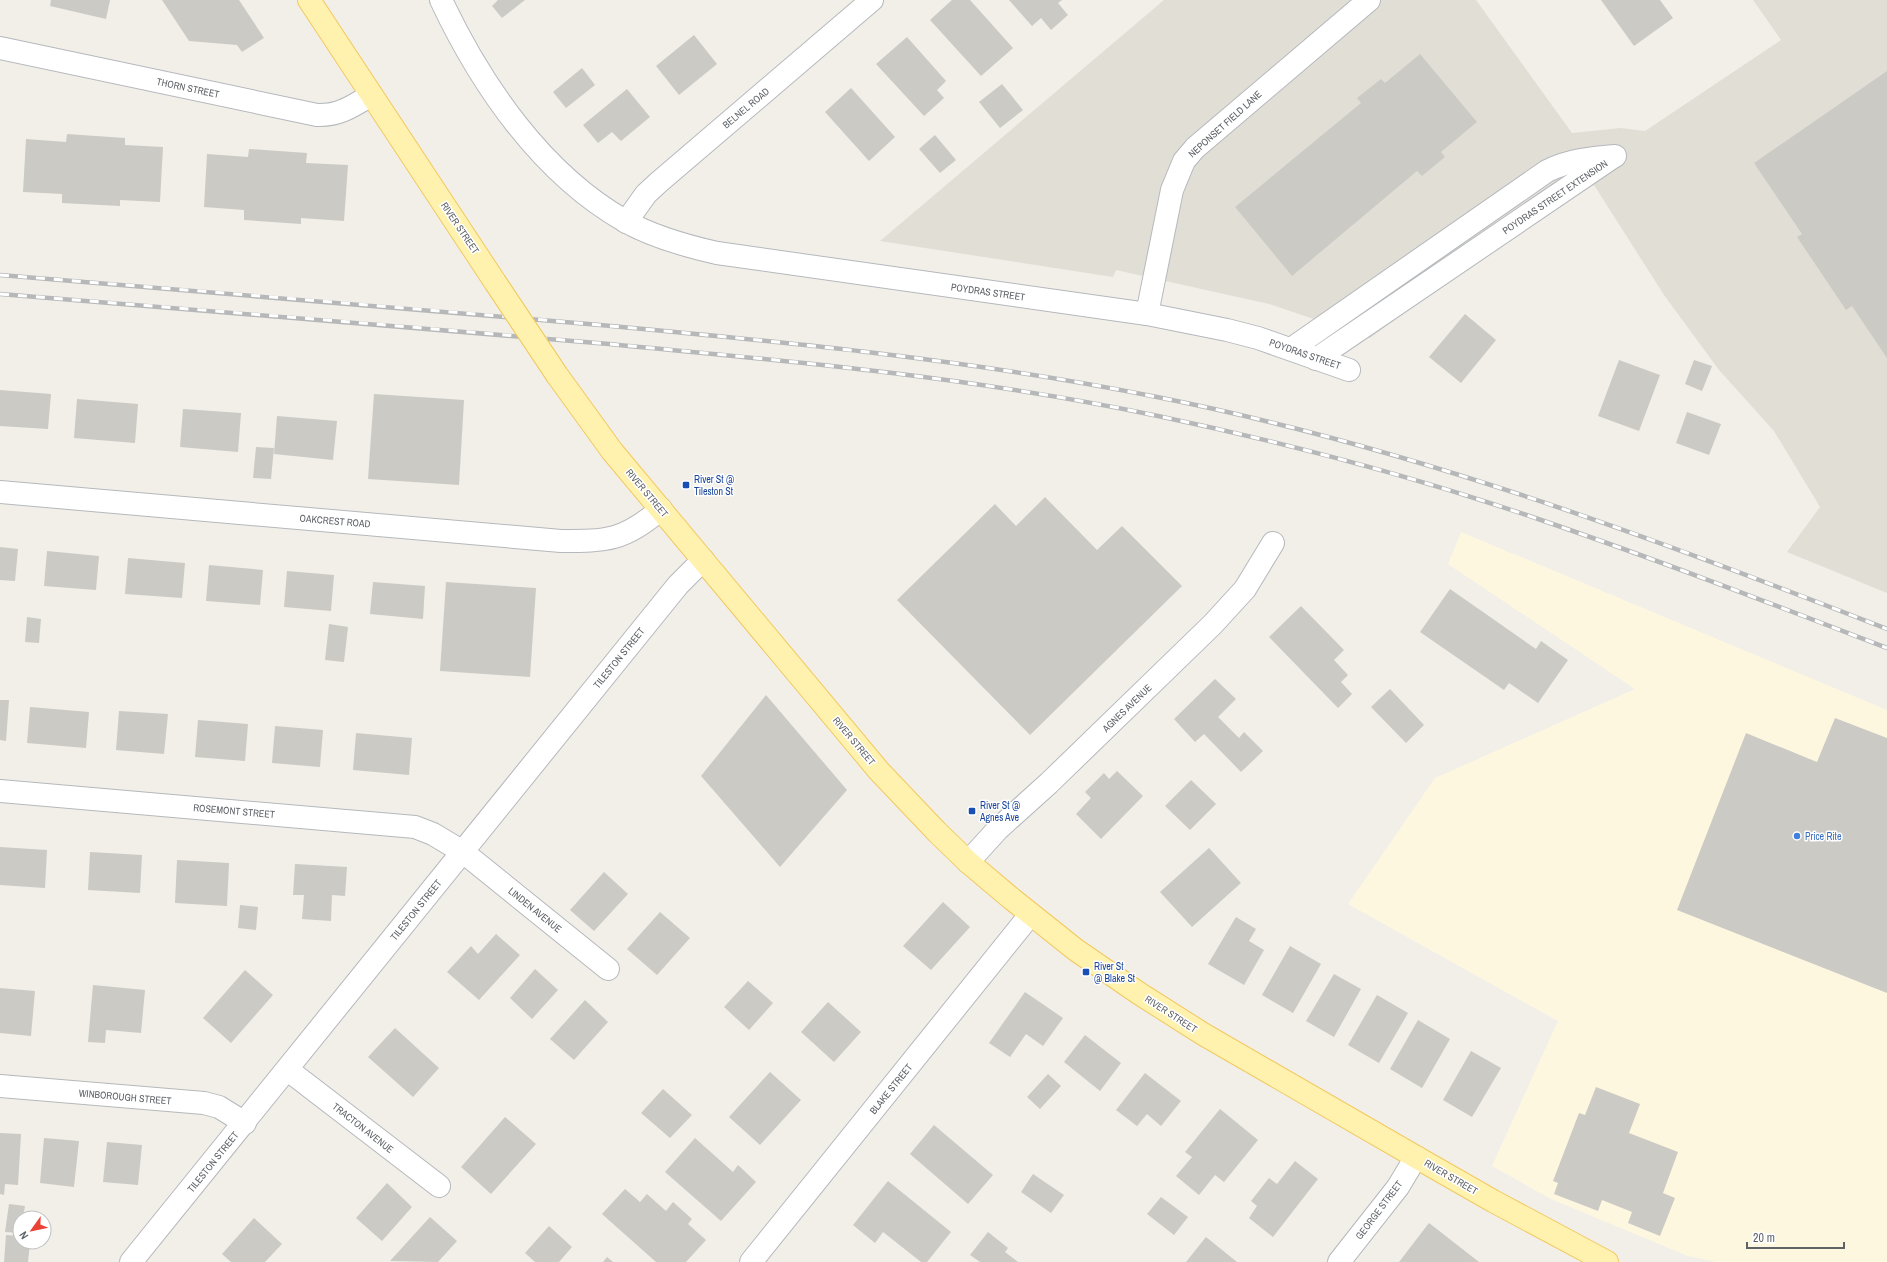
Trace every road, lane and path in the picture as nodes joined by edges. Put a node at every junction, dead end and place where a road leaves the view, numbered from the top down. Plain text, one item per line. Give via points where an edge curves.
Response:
1 (309, 0) edge
2 (442, 0) edge
3 (872, 0) edge
4 (1369, 0) edge
5 (0, 48) edge
6 (371, 95) junction
7 (626, 222) junction
8 (1147, 314) junction
9 (1290, 349) junction
10 (1316, 359) junction
11 (1349, 370) dead end
12 (0, 492) edge
13 (661, 509) junction
14 (1273, 543) dead end
15 (704, 560) junction
16 (0, 791) edge
17 (463, 852) junction
18 (968, 862) junction
19 (1030, 915) junction
20 (608, 969) dead end
21 (288, 1070) junction
22 (0, 1086) edge
23 (245, 1123) junction
24 (1416, 1157) junction
25 (439, 1186) dead end
26 (131, 1262) edge
27 (751, 1262) edge
28 (1339, 1262) edge
29 (1607, 1262) edge

1 - 6 main road, RIVER STREET
2 - 7 street via 478,71 524,133 585,194
3 - 7 street, BELNEL ROAD via 659,182 646,194
4 - 8 street, NEPONSET FIELD LANE via 1195,148 1184,161 1172,190
5 - 6 street, THORN STREET via 317,115 329,116 338,113
6 - 13 main road, RIVER STREET, bridge via 594,428
7 - 8 street, POYDRAS STREET via 671,241 717,253
8 - 9 street, POYDRAS STREET via 1227,330
9 - 10 street, POYDRAS STREET
9 - 10 street, POYDRAS STREET EXTENSION via 1560,164 1578,159 1615,156
10 - 11 street, POYDRAS STREET
12 - 13 street, OAKCREST ROAD via 561,540 598,540 621,536 636,529
13 - 15 main road, RIVER STREET
14 - 18 street, AGNES AVENUE via 1245,589 1213,624 998,829
15 - 17 street, TILESTON STREET via 678,585
15 - 18 main road, RIVER STREET via 879,771
16 - 17 street, ROSEMONT STREET via 397,824 416,827 433,834
17 - 20 street, LINDEN AVENUE
17 - 21 street, TILESTON STREET
18 - 19 main road, RIVER STREET
19 - 24 main road, RIVER STREET via 1108,972 1203,1034
19 - 27 street, BLAKE STREET
21 - 23 street, TILESTON STREET
21 - 25 street, TRACTON AVENUE
22 - 23 street, WINBOROUGH STREET via 204,1103 220,1107
23 - 26 street, TILESTON STREET
24 - 28 street, GEORGE STREET via 1398,1187
24 - 29 main road, RIVER STREET

